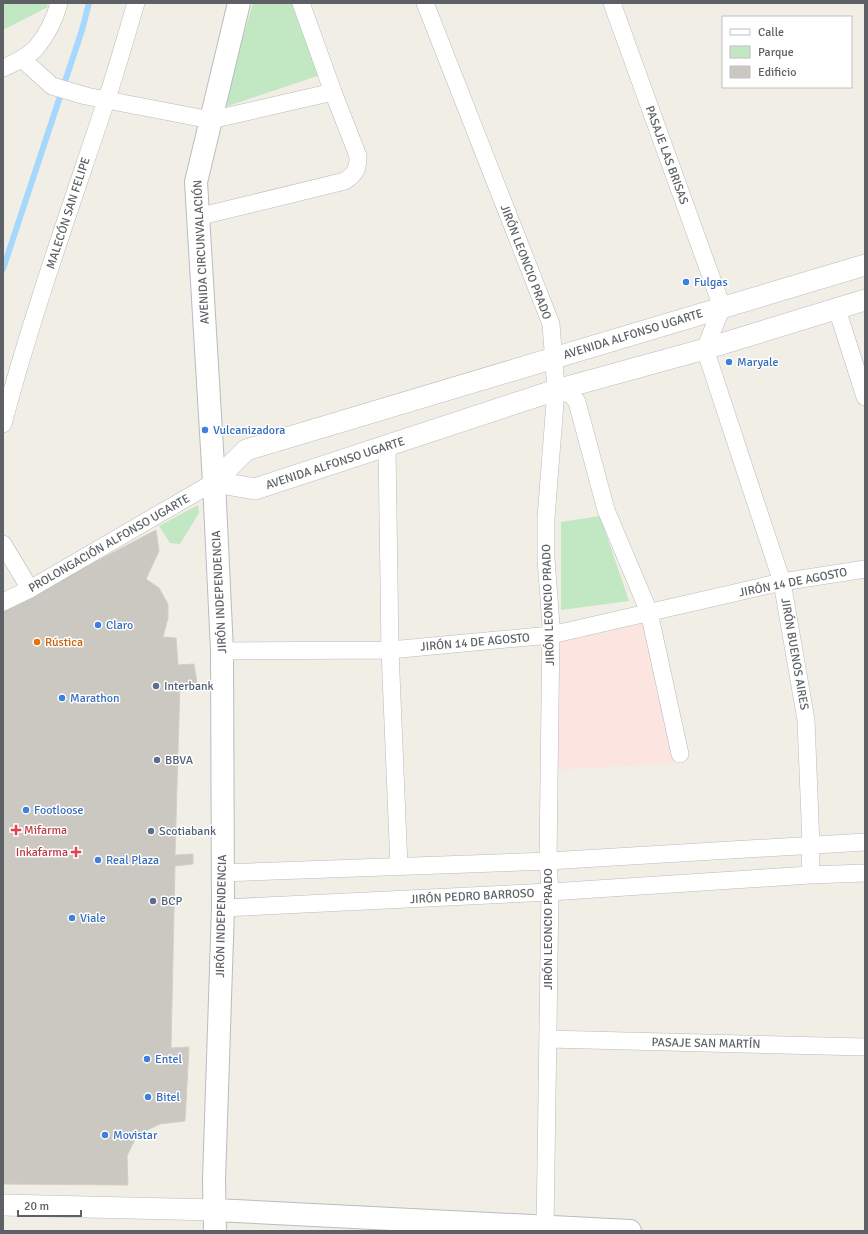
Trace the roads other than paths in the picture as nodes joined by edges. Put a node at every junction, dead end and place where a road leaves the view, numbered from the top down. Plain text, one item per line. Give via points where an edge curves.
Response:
1 (59, 3) edge
2 (136, 3) edge
3 (239, 3) edge
4 (301, 3) edge
5 (425, 3) edge
6 (612, 3) edge
7 (22, 59) junction
8 (3, 68) edge
9 (333, 92) junction
10 (107, 100) junction
11 (212, 120) junction
12 (197, 217) junction
13 (865, 264) edge
14 (865, 300) edge
15 (722, 307) junction
16 (837, 309) junction
17 (705, 349) junction
18 (553, 358) junction
19 (556, 390) junction
20 (865, 396) edge
21 (3, 424) edge
22 (387, 446) junction
23 (214, 482) junction
24 (3, 544) edge
25 (865, 569) edge
26 (782, 582) junction
27 (30, 589) junction
28 (3, 602) edge
29 (649, 612) junction
30 (551, 635) junction
31 (390, 650) junction
32 (222, 651) junction
33 (680, 754) dead end
34 (865, 842) edge
35 (811, 845) junction
36 (548, 861) junction
37 (399, 867) junction
38 (222, 873) junction
39 (865, 873) edge
40 (810, 875) junction
41 (550, 892) junction
42 (223, 908) junction
43 (548, 1039) junction
44 (865, 1047) edge
45 (3, 1205) edge
46 (215, 1220) edge
47 (545, 1228) edge
48 (630, 1231) edge

1 - 7 street via 56,15 35,48
2 - 10 street, MALECÓN SAN FELIPE
3 - 11 main road, AVENIDA CIRCUNVALACIÓN
4 - 9 street
5 - 18 street, JIRÓN LEONCIO PRADO via 551,324
6 - 15 street, PASAJE LAS BRISAS
7 - 8 street
7 - 10 street via 52,86
9 - 11 street
9 - 12 street via 358,156 358,167 352,176 345,181
10 - 11 street
10 - 21 street, MALECÓN SAN FELIPE via 69,209
11 - 12 main road, AVENIDA CIRCUNVALACIÓN via 196,182
12 - 23 main road, AVENIDA CIRCUNVALACIÓN
13 - 15 street, AVENIDA ALFONSO UGARTE
14 - 16 street, AVENIDA ALFONSO UGARTE
15 - 17 street
15 - 18 street, AVENIDA ALFONSO UGARTE
16 - 17 street, AVENIDA ALFONSO UGARTE
16 - 20 street
17 - 19 street, AVENIDA ALFONSO UGARTE
17 - 26 street, JIRÓN BUENOS AIRES
18 - 19 street, JIRÓN LEONCIO PRADO
18 - 23 street, AVENIDA ALFONSO UGARTE via 246,450
19 - 22 street, AVENIDA ALFONSO UGARTE
19 - 29 street via 572,395 578,402 606,510
19 - 30 street, JIRÓN LEONCIO PRADO via 546,518
22 - 23 street, AVENIDA ALFONSO UGARTE via 255,489
22 - 31 street
23 - 27 street, PROLONGACIÓN ALFONSO UGARTE
23 - 32 main road, JIRÓN INDEPENDENCIA
24 - 27 street
25 - 26 street, JIRÓN 14 DE AGOSTO
26 - 29 street, JIRÓN 14 DE AGOSTO
26 - 35 street, JIRÓN BUENOS AIRES via 806,720
27 - 28 street, PROLONGACIÓN ALFONSO UGARTE
29 - 30 street, JIRÓN 14 DE AGOSTO
29 - 33 street
30 - 31 street, JIRÓN 14 DE AGOSTO
30 - 36 street, JIRÓN LEONCIO PRADO
31 - 32 street, JIRÓN 14 DE AGOSTO
31 - 37 street
32 - 38 main road, JIRÓN INDEPENDENCIA
34 - 35 street
35 - 36 street
35 - 40 street, JIRÓN BUENOS AIRES
36 - 37 street
36 - 41 street, JIRÓN LEONCIO PRADO
37 - 38 street
38 - 42 main road, JIRÓN INDEPENDENCIA
39 - 40 street, JIRÓN PEDRO BARROSO
40 - 41 street, JIRÓN PEDRO BARROSO
41 - 42 street, JIRÓN PEDRO BARROSO
41 - 43 street, JIRÓN LEONCIO PRADO
42 - 46 main road, JIRÓN INDEPENDENCIA via 214,1180
43 - 44 street, PASAJE SAN MARTÍN
43 - 47 street, JIRÓN LEONCIO PRADO
45 - 46 street
46 - 47 main road
47 - 48 main road

